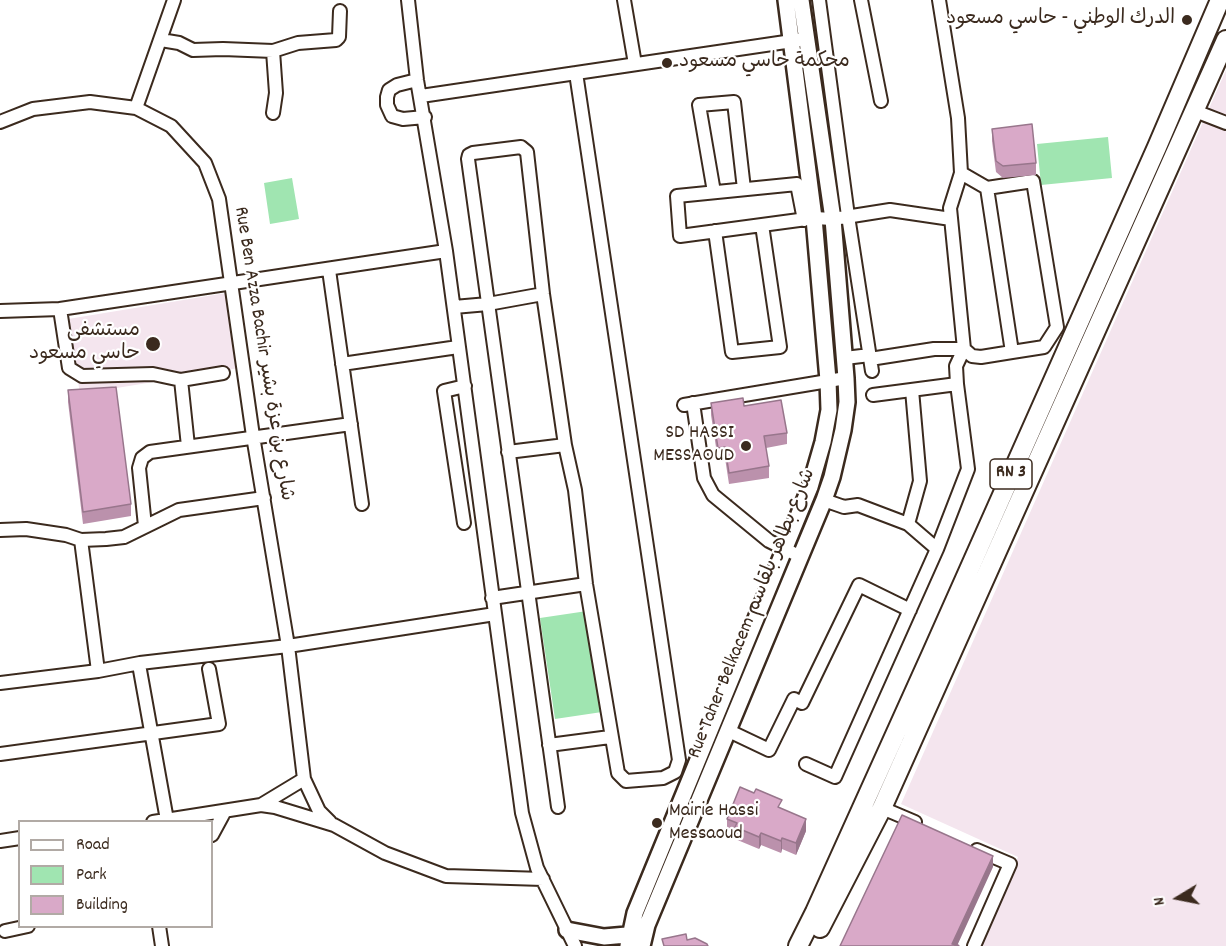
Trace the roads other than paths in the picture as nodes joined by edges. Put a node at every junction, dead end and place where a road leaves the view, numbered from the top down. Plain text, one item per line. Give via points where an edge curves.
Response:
1 (174, 0) edge
2 (408, 0) edge
3 (624, 0) edge
4 (786, 0) edge
5 (801, 0) edge
6 (819, 0) edge
7 (861, 0) edge
8 (939, 0) edge
9 (1220, 0) edge
10 (340, 11) dead end
11 (161, 40) junction
12 (798, 40) junction
13 (1226, 40) edge
14 (273, 51) junction
15 (634, 64) junction
16 (576, 74) junction
17 (417, 80) junction
18 (421, 96) junction
19 (880, 101) dead end
20 (136, 108) junction
21 (1195, 111) junction
22 (273, 113) dead end
23 (425, 117) junction
24 (0, 122) edge
25 (1226, 123) edge
26 (961, 173) junction
27 (987, 188) junction
28 (744, 189) junction
29 (714, 192) junction
30 (841, 218) junction
31 (809, 219) junction
32 (951, 219) junction
33 (762, 225) junction
34 (715, 231) junction
35 (446, 251) junction
36 (329, 270) junction
37 (230, 283) junction
38 (543, 294) junction
39 (488, 304) junction
40 (454, 307) junction
41 (60, 309) junction
42 (0, 311) edge
43 (458, 347) junction
44 (964, 349) junction
45 (1012, 352) junction
46 (845, 358) junction
47 (871, 362) junction
48 (342, 364) junction
49 (223, 373) dead end
50 (846, 378) junction
51 (181, 380) junction
52 (828, 380) junction
53 (957, 384) junction
54 (465, 386) junction
55 (912, 390) junction
56 (873, 395) dead end
57 (351, 424) junction
58 (253, 436) junction
59 (565, 445) junction
60 (188, 446) junction
61 (508, 452) junction
62 (477, 474) junction
63 (457, 479) junction
64 (264, 498) junction
65 (824, 500) junction
66 (362, 504) dead end
67 (464, 523) dead end
68 (908, 524) junction
69 (145, 526) junction
70 (0, 530) edge
71 (81, 540) junction
72 (938, 549) junction
73 (786, 550) junction
74 (801, 556) junction
75 (586, 584) junction
76 (528, 593) junction
77 (492, 598) junction
78 (910, 610) junction
79 (495, 614) junction
80 (288, 646) junction
81 (209, 669) dead end
82 (140, 670) dead end
83 (98, 671) junction
84 (0, 683) edge
85 (729, 731) junction
86 (151, 734) junction
87 (610, 737) junction
88 (549, 745) junction
89 (0, 754) edge
90 (806, 764) dead end
91 (304, 779) junction
92 (261, 805) junction
93 (558, 807) dead end
94 (882, 808) junction
95 (225, 811) junction
96 (166, 820) joint
97 (334, 825) junction
98 (924, 826) edge
99 (213, 833) edge
100 (18, 838) edge
101 (0, 841) edge
102 (967, 845) edge
103 (543, 879) junction
104 (22, 928) edge
105 (159, 928) edge
106 (567, 930) junction
107 (5, 931) dead end
108 (636, 940) edge
109 (162, 946) edge
110 (575, 946) edge
111 (798, 946) edge
112 (811, 946) edge
113 (974, 946) edge

1 - 11 street
2 - 17 street
3 - 15 street
4 - 12 main road, Rue Taher Belkacem شارع بطاهر بلقاسم
5 - 12 main road, Rue Taher Belkacem شارع بطاهر بلقاسم
6 - 30 street
7 - 19 street
8 - 26 street via 958,118
9 - 111 highway, RN 3
10 - 14 street via 336,40 298,43
11 - 14 street via 193,50
11 - 20 street
12 - 15 street
12 - 30 main road, Rue Taher Belkacem شارع بطاهر بلقاسم
12 - 31 main road, Rue Taher Belkacem شارع بطاهر بلقاسم
13 - 21 highway, RN 3
14 - 22 street
15 - 16 street
16 - 18 street
16 - 87 street via 678,766 663,778 626,782 618,773
17 - 18 street
17 - 23 street via 389,90 387,105 392,116
18 - 23 street
20 - 24 street, Rue Ben Azza Bachir شارع بن عزة بشير via 90,102 33,109
20 - 37 street, Rue Ben Azza Bachir شارع بن عزة بشير via 171,126 205,163 219,200
21 - 25 street
21 - 94 highway, RN 3
23 - 35 street
26 - 27 street
26 - 32 street via 950,208
27 - 45 street
27 - 45 street via 1033,181 1057,327 1044,347
28 - 29 street
28 - 29 street via 734,102 699,105
28 - 31 street via 798,184
29 - 34 street via 677,196 680,236
30 - 31 street
30 - 32 street via 890,210
30 - 46 main road, Rue Taher Belkacem شارع بطاهر بلقاسم
30 - 47 street
31 - 33 street
31 - 52 main road, Rue Taher Belkacem شارع بطاهر بلقاسم
32 - 44 street
33 - 34 street
33 - 34 street via 780,347 732,352
35 - 36 street
35 - 40 street
36 - 37 street
36 - 48 street
37 - 41 street
37 - 58 street, Rue Ben Azza Bachir شارع بن عزة بشير
38 - 39 street
38 - 39 street via 527,152 520,147 473,153 468,159
38 - 59 street
39 - 40 street
39 - 61 street
40 - 43 street
41 - 42 street
41 - 51 street via 69,368 82,376 153,374
43 - 48 street
43 - 54 street
44 - 45 street via 981,357
44 - 47 street via 934,349
44 - 53 street via 956,366
46 - 47 street
46 - 50 main road, Rue Taher Belkacem شارع بطاهر بلقاسم
48 - 57 street
49 - 51 street
50 - 52 street
50 - 65 main road, Rue Taher Belkacem شارع بطاهر بلقاسم via 843,430
51 - 60 street
52 - 73 main road, Rue Taher Belkacem شارع بطاهر بلقاسم via 829,410 817,466
52 - 73 street via 688,404 704,478 713,495 769,541
53 - 55 street
53 - 72 street via 968,469
54 - 62 street
54 - 63 street via 444,391
55 - 56 street
55 - 68 street via 920,481
57 - 58 street
57 - 66 street
58 - 60 street
58 - 64 street, Rue Ben Azza Bachir شارع بن عزة بشير
59 - 61 street
59 - 75 street via 575,490
60 - 69 street via 150,452 142,458 139,468
61 - 76 street
62 - 63 street
62 - 77 street
63 - 67 street
64 - 69 street via 179,510
64 - 80 street, Rue Ben Azza Bachir شارع بن عزة بشير
65 - 68 street via 844,507 858,505
65 - 74 main road, Rue Taher Belkacem شارع بطاهر بلقاسم
68 - 72 street
69 - 71 street via 124,537
70 - 71 street via 26,529
71 - 83 street
72 - 78 street
73 - 74 street
73 - 108 main road, Rue Taher Belkacem شارع بطاهر بلقاسم via 635,913
74 - 85 main road, Rue Taher Belkacem شارع بطاهر بلقاسم
75 - 76 street
75 - 87 street
76 - 77 street
76 - 88 street
77 - 79 street
78 - 85 street via 859,585 802,703 794,699 769,750
78 - 90 street via 835,777
79 - 80 street
79 - 103 street via 522,813
80 - 83 street
80 - 91 street, Rue Ben Azza Bachir شارع بن عزة بشير
81 - 86 street via 219,724
82 - 86 street
83 - 84 street
85 - 108 main road, Rue Taher Belkacem شارع بطاهر بلقاسم
86 - 89 street
86 - 96 street
87 - 88 street
88 - 93 street
91 - 92 street
91 - 97 street, Rue Ben Azza Bachir شارع بن عزة بشير via 319,812
92 - 95 street
92 - 97 street
94 - 98 street
94 - 112 highway, RN 3
95 - 96 street
95 - 99 street
97 - 103 street via 385,853 446,876
100 - 101 street
102 - 113 street via 1010,864
103 - 106 street
104 - 107 street
105 - 109 street
106 - 108 main road
106 - 110 street

